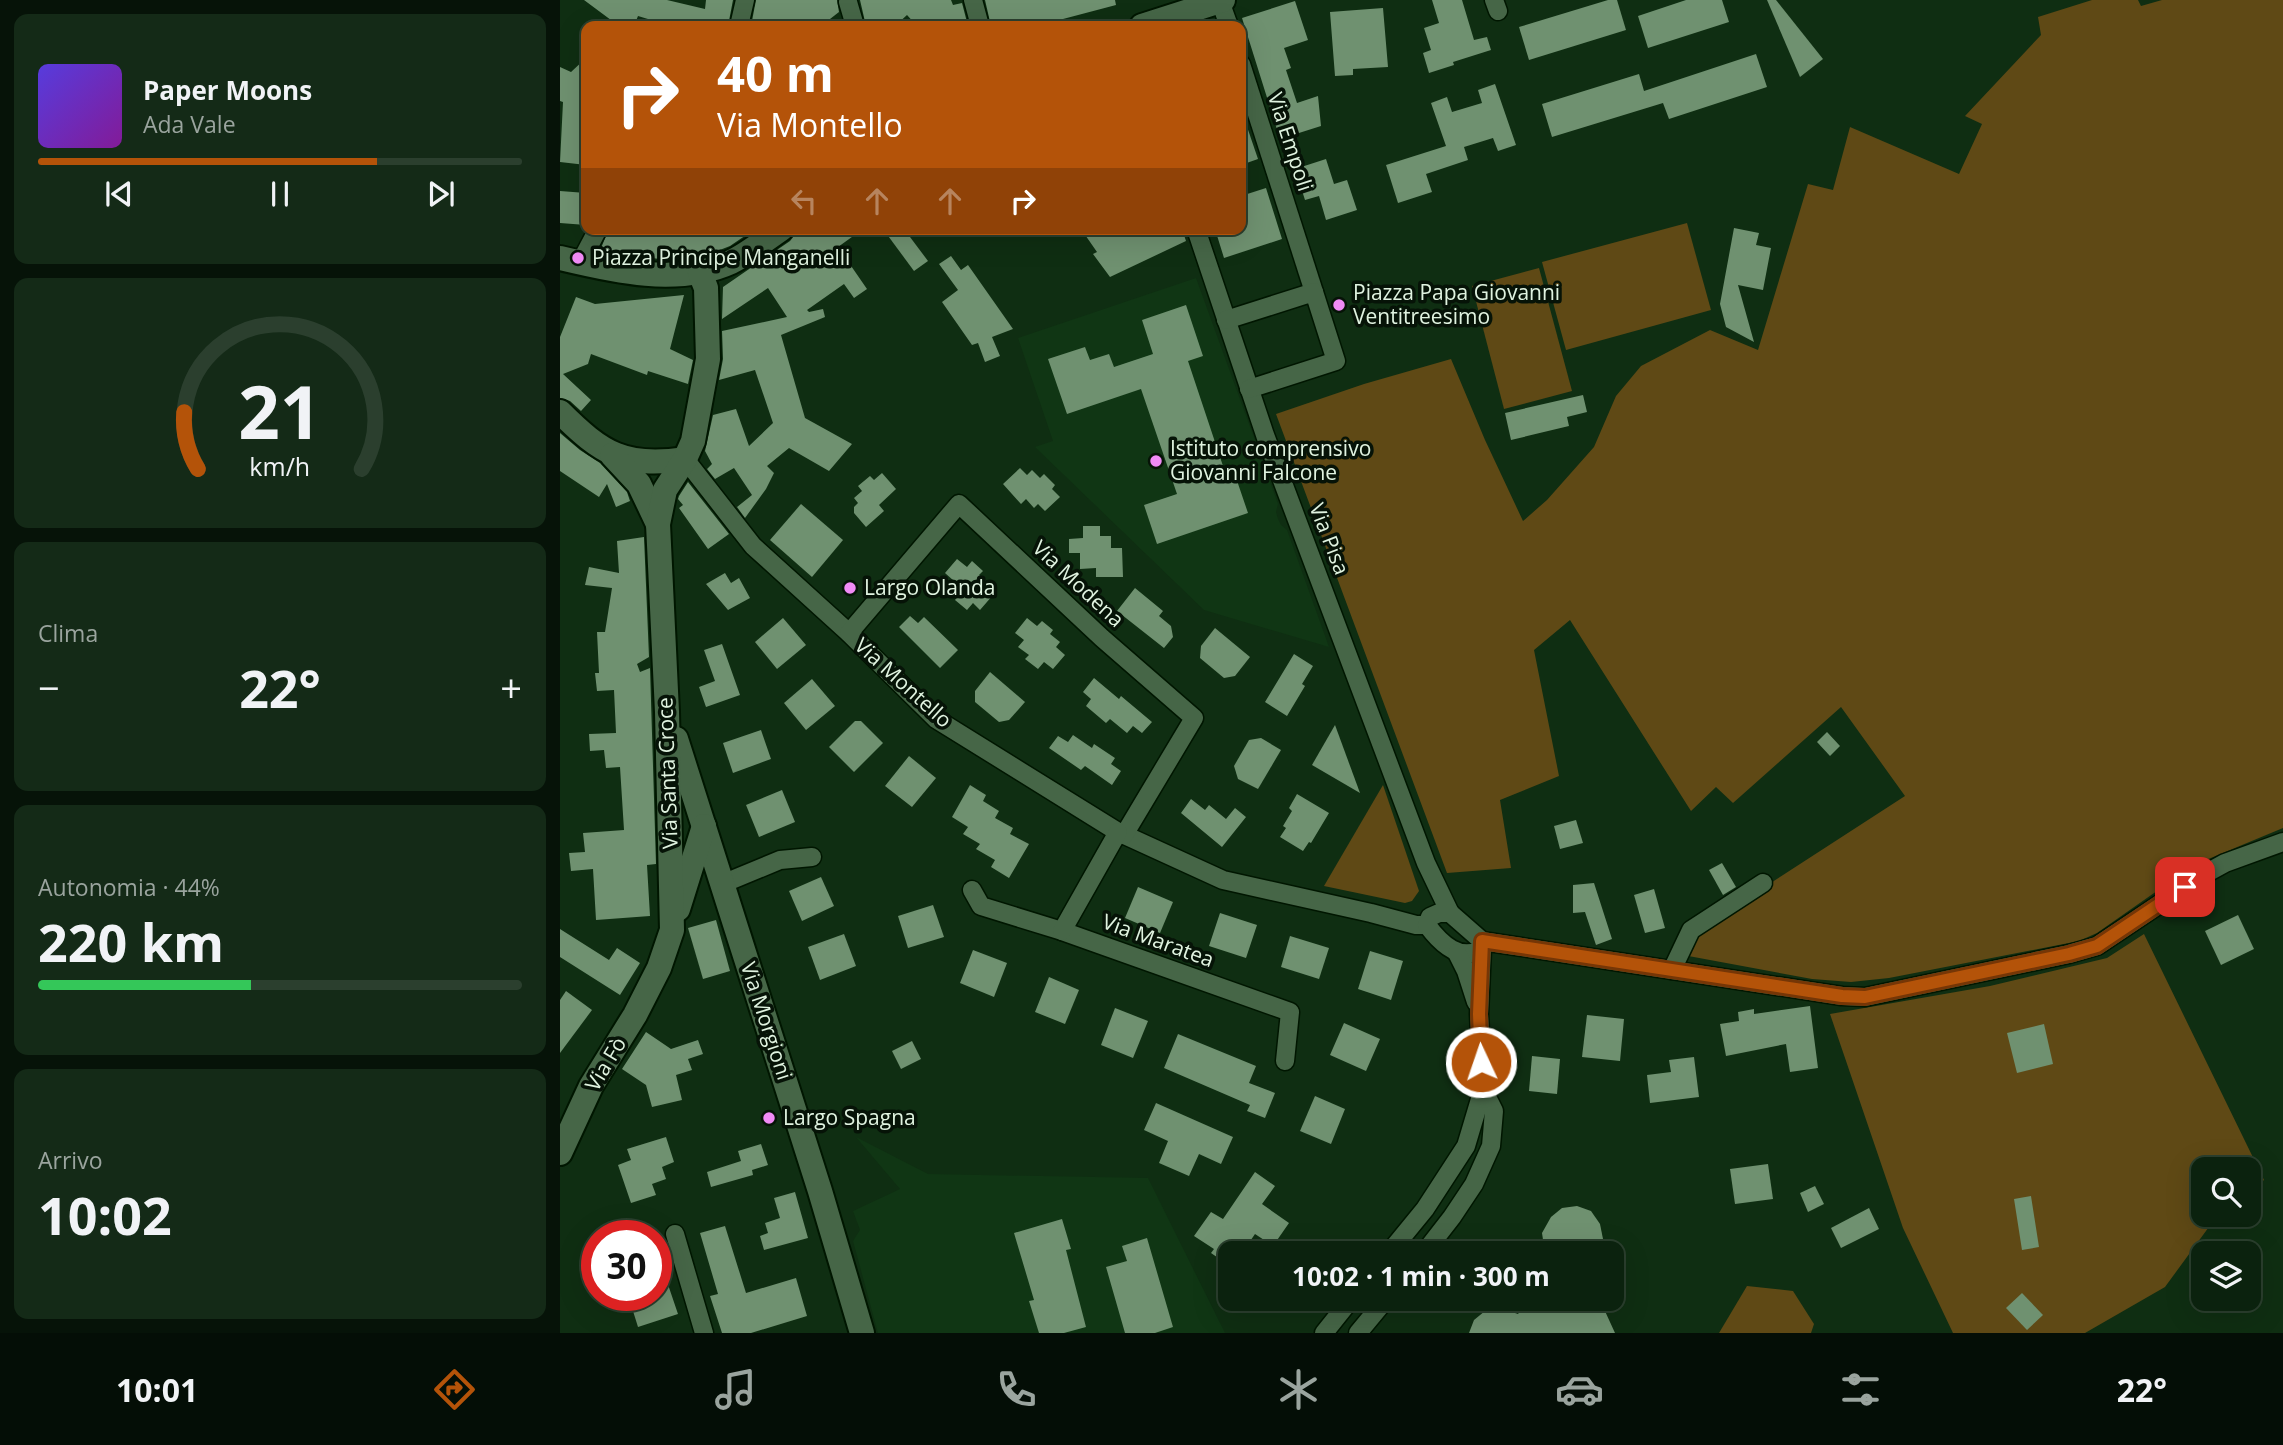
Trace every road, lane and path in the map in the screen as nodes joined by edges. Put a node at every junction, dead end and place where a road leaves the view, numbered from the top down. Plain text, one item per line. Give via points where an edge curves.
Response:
1 (745, 0) edge
2 (973, 0) edge
3 (1222, 0) edge
4 (848, 2) edge
5 (740, 21) edge
6 (854, 21) edge
7 (979, 21) edge
8 (1157, 21) edge
9 (1228, 21) edge
10 (1246, 80) edge
11 (595, 235) edge
12 (772, 235) edge
13 (1198, 235) edge
14 (577, 262) edge
15 (700, 273) junction
16 (1314, 292) junction
17 (1226, 320) junction
18 (1249, 389) junction
19 (560, 412) edge
20 (612, 455) junction
21 (685, 459) junction
22 (657, 524) junction
23 (849, 633) junction
24 (667, 712) junction
25 (669, 812) junction
26 (700, 816) junction
27 (1121, 834) junction
28 (2283, 842) edge
29 (812, 856) dead end
30 (1426, 863) junction
31 (720, 877) junction
32 (688, 878) junction
33 (1763, 883) dead end
34 (972, 890) dead end
35 (1450, 913) junction
36 (1429, 921) junction
37 (672, 930) junction
38 (1062, 931) junction
39 (1482, 945) junction
40 (1457, 953) junction
41 (1672, 970) junction
42 (1479, 1014) junction
43 (635, 1015) joint
44 (1285, 1061) dead end
45 (1483, 1089) junction
46 (560, 1153) edge
47 (675, 1234) dead end
48 (1399, 1241) edge
49 (1433, 1241) edge
50 (1342, 1311) edge
51 (1376, 1311) edge
52 (704, 1333) edge
53 (862, 1333) edge
54 (1324, 1333) edge
55 (1358, 1333) edge

1 - 5 street
2 - 7 street
3 - 8 street
3 - 9 street
4 - 6 street
10 - 16 street, Via Empoli
11 - 14 street
12 - 15 street via 732,262
13 - 17 street, Via Pisa
14 - 15 street via 647,274
15 - 21 street via 706,288 708,359 693,441
16 - 17 street
16 - 18 street, Via Empoli via 1336,361
17 - 18 street, Via Pisa
18 - 30 street, Via Pisa
19 - 20 street via 586,439
20 - 21 street via 656,463
20 - 22 street via 639,484
21 - 22 street via 665,490
21 - 23 street, Via Montello via 753,546
22 - 24 street, Via Santa Croce
23 - 27 street, Via Montello via 936,719
23 - 27 street, Via Modena via 959,504 1194,718
24 - 25 street, Via Santa Croce
24 - 26 street, Via Morgioni
25 - 26 street
25 - 37 street, Via Santa Croce
26 - 31 street, Via Morgioni
26 - 32 street
27 - 36 street, Via Montello via 1223,880 1416,925
27 - 38 street
28 - 41 street via 2203,875 2097,946 1865,997
29 - 31 street
30 - 35 street, Via Pisa
30 - 36 street, Via Pisa
31 - 32 street
31 - 53 street, Via Morgioni
32 - 37 street
33 - 41 street via 1691,930
34 - 38 street, Via Maratea via 981,906
35 - 36 street
35 - 39 street
36 - 40 street
37 - 43 street, Via Santa Croce
38 - 44 street, Via Maratea via 1290,1012
39 - 40 street via 1472,954
39 - 41 street
39 - 42 street
40 - 42 street
42 - 45 street
43 - 46 street, Via Fò via 591,1086
45 - 48 street via 1466,1146
45 - 49 street via 1494,1111 1491,1146 1474,1184
47 - 52 street
50 - 54 street
51 - 55 street

